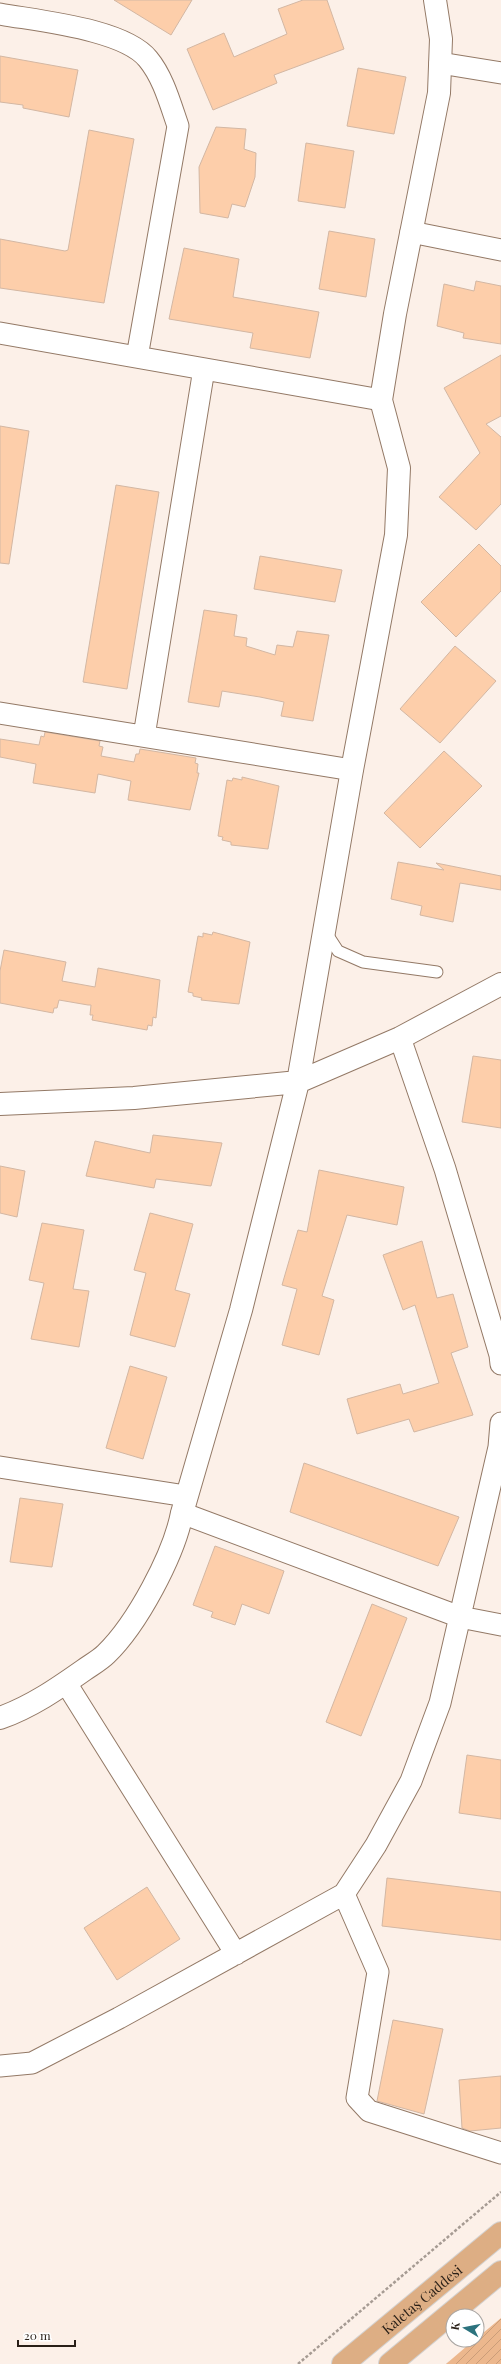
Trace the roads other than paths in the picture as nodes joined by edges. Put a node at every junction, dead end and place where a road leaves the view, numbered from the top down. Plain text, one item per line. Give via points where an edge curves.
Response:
1 (435, 0) edge
2 (0, 14) edge
3 (440, 63) junction
4 (501, 73) edge
5 (411, 232) junction
6 (501, 250) edge
7 (0, 333) edge
8 (137, 357) junction
9 (204, 369) junction
10 (381, 400) junction
11 (0, 713) edge
12 (144, 736) junction
13 (352, 770) junction
14 (324, 930) junction
15 (436, 972) dead end
16 (501, 984) edge
17 (400, 1038) junction
18 (298, 1082) junction
19 (0, 1104) edge
20 (501, 1364) edge
21 (501, 1423) edge
22 (0, 1467) edge
23 (184, 1505) junction
24 (460, 1617) junction
25 (501, 1625) edge
26 (66, 1683) junction
27 (0, 1718) edge
28 (344, 1894) junction
29 (236, 1954) junction
30 (0, 2066) edge
31 (501, 2153) edge
32 (501, 2233) edge
33 (501, 2272) edge
34 (343, 2364) edge
35 (390, 2364) edge

1 - 3 street via 438,7
2 - 8 street via 91,31 129,43 148,58 166,92 178,126
3 - 4 street
3 - 5 street via 439,93
5 - 6 street
5 - 10 street
7 - 8 street
8 - 9 street
9 - 10 street
9 - 12 street
10 - 13 street via 399,468 396,535
11 - 12 street
12 - 13 street
13 - 14 street
14 - 15 lane via 338,951 363,962
14 - 18 street
16 - 17 street
17 - 18 street
17 - 20 street via 445,1169
18 - 19 street via 134,1098
18 - 23 street via 241,1310
21 - 24 street via 498,1447
22 - 23 street
23 - 24 street
23 - 26 street via 178,1533 161,1571 132,1620 106,1654
24 - 25 street
24 - 28 street via 440,1704 411,1781 376,1845
26 - 27 street via 24,1709
26 - 29 street
28 - 29 street
28 - 31 street via 378,1972 357,2098 369,2111
29 - 30 street via 32,2063
32 - 34 main road, Kaletaş Caddesi
33 - 35 main road

